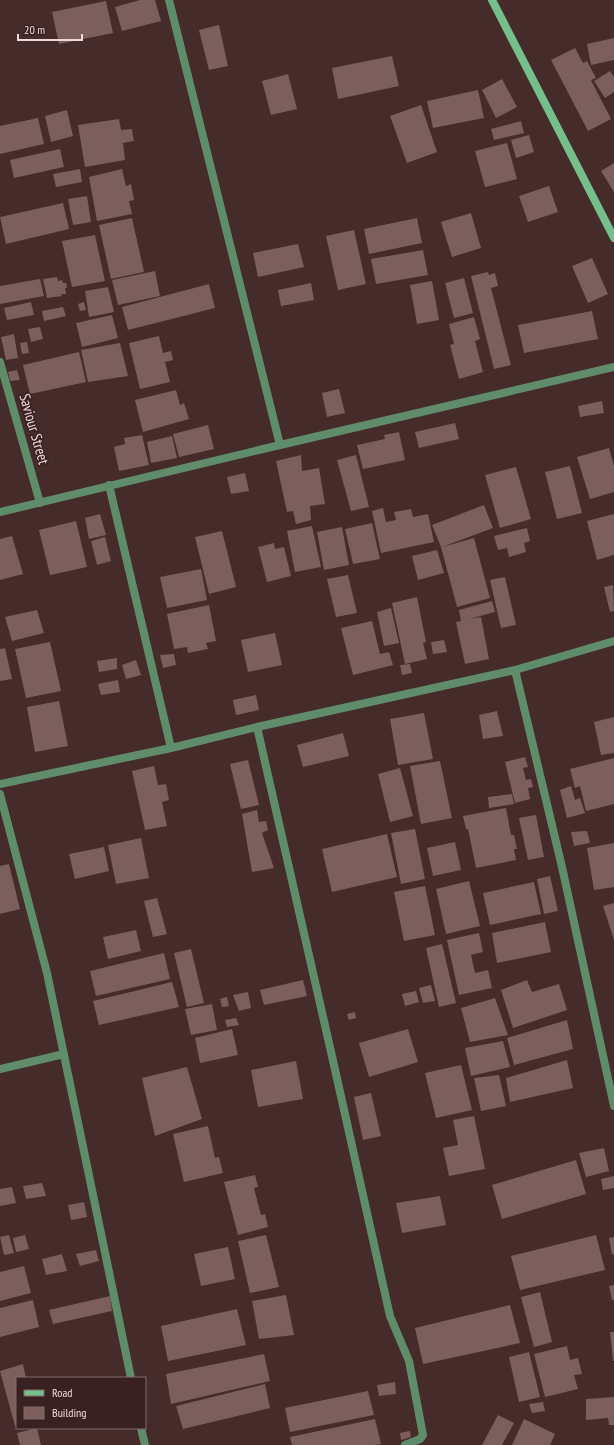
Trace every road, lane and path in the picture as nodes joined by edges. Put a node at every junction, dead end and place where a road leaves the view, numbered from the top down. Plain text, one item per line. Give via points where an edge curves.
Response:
1 (169, 0) edge
2 (492, 0) edge
3 (614, 238) edge
4 (0, 362) edge
5 (614, 367) edge
6 (280, 444) junction
7 (109, 486) junction
8 (40, 503) junction
9 (0, 512) edge
10 (614, 641) edge
11 (515, 670) junction
12 (257, 727) junction
13 (171, 748) junction
14 (0, 784) edge
15 (0, 794) edge
16 (64, 1054) junction
17 (0, 1069) edge
18 (614, 1106) edge
19 (131, 1377) edge
20 (141, 1429) edge
21 (145, 1445) edge
22 (406, 1445) edge

1 - 6 street
2 - 3 street
4 - 8 street, Saviour Street
5 - 6 street
6 - 7 street
7 - 8 street
7 - 13 street
8 - 9 street
10 - 11 street
11 - 12 street
11 - 18 street via 562,867
12 - 13 street
12 - 22 street via 390,1316 409,1361 423,1434 420,1439
13 - 14 street
15 - 16 street via 47,973
16 - 17 street
16 - 19 street
20 - 21 street

